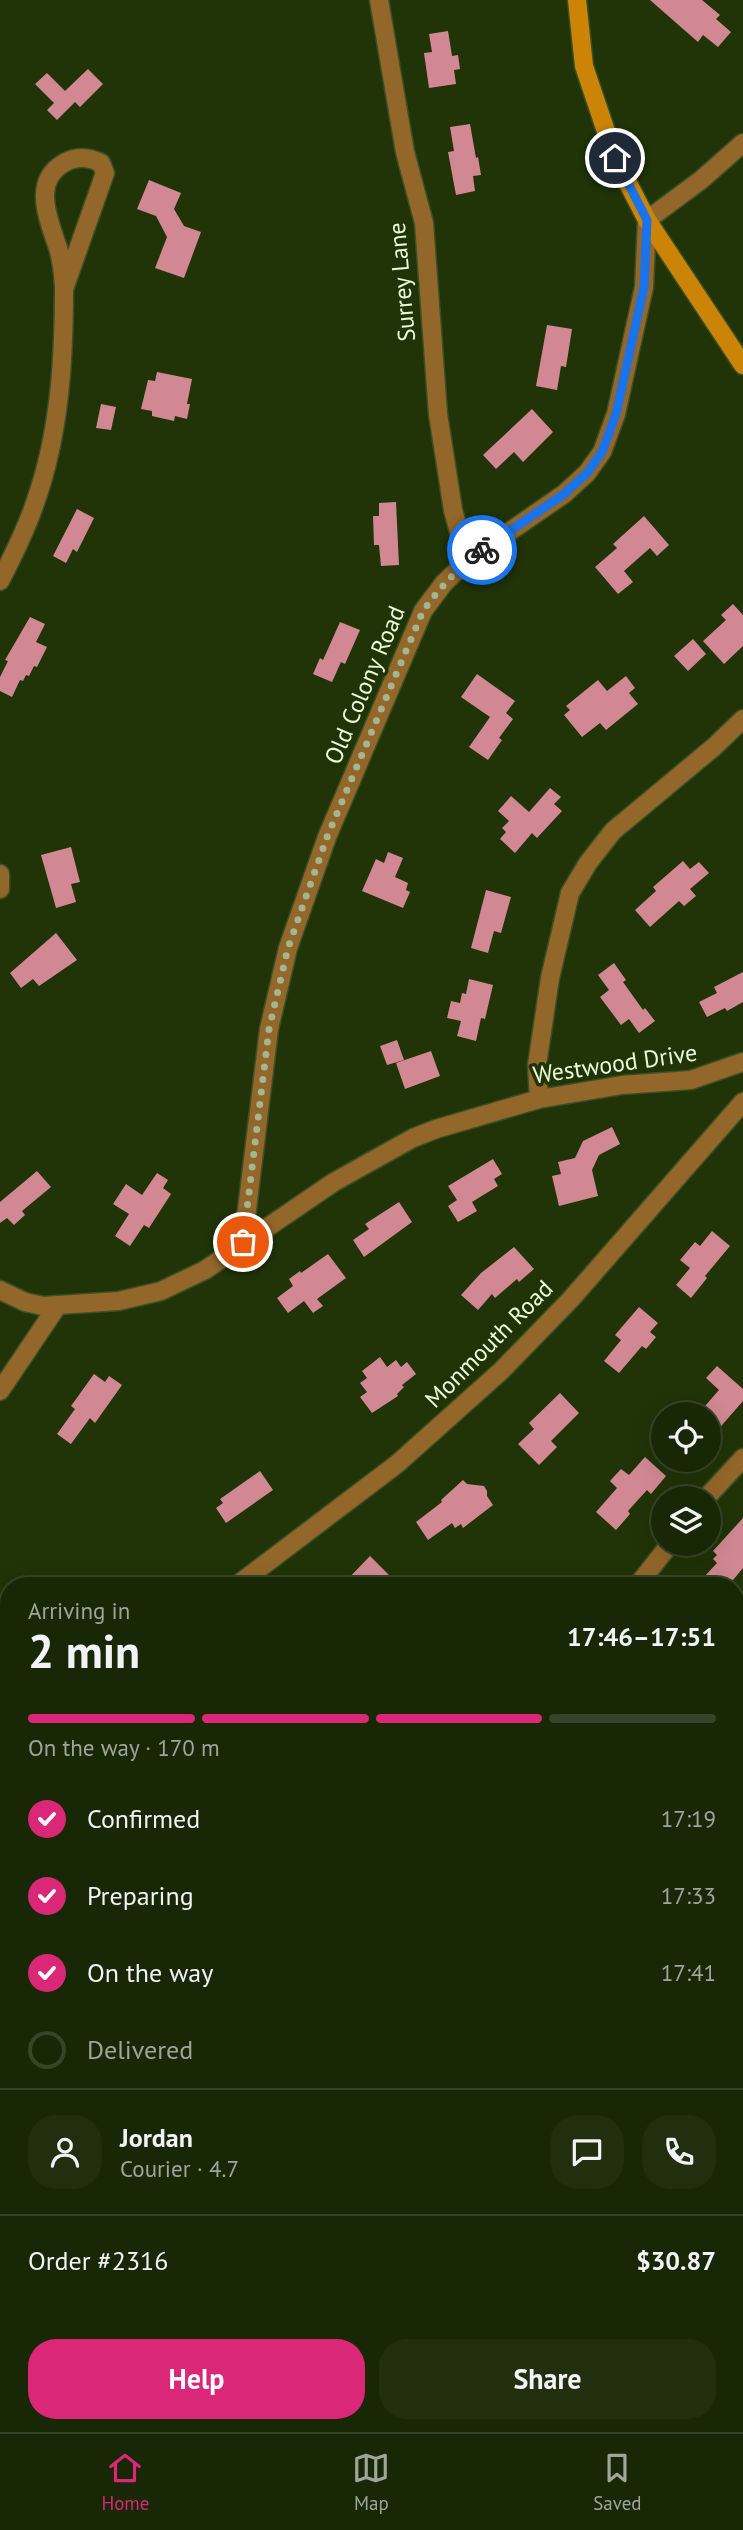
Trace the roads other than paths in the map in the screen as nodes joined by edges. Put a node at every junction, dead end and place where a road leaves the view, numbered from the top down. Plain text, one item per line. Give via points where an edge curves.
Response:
1 (379, 0) edge
2 (577, 0) edge
3 (743, 142) edge
4 (647, 220) junction
5 (64, 289) junction
6 (743, 365) edge
7 (467, 561) junction
8 (0, 581) edge
9 (743, 719) edge
10 (0, 874) edge
11 (0, 889) edge
12 (743, 1062) edge
13 (539, 1099) junction
14 (743, 1102) edge
15 (243, 1242) junction
16 (0, 1290) edge
17 (58, 1305) junction
18 (0, 1391) edge
19 (743, 1458) edge
20 (717, 1486) edge
21 (661, 1556) edge
22 (248, 1577) edge
23 (644, 1577) edge

1 - 7 street, Surrey Lane via 405,152 424,223 438,414 453,510
2 - 4 main road via 583,66 615,158
3 - 4 street
4 - 6 main road
4 - 7 street, Old Colony Road via 644,287 616,414 602,452 564,494
5 - 5 street via 45,186 65,162 91,159 101,163 105,173
5 - 8 street via 61,382 52,442 35,504
7 - 15 street, Old Colony Road via 423,611 297,918 269,1029
9 - 13 street via 613,831 570,893 550,978 537,1065
10 - 11 street
12 - 13 street, Westwood Drive via 691,1080 622,1085
13 - 15 street, Westwood Drive via 413,1139 334,1182
14 - 22 street, Monmouth Road via 571,1299 501,1371 397,1464
15 - 17 street, Westwood Drive via 205,1270 162,1291 119,1301
16 - 17 street, Westwood Drive via 25,1302
17 - 18 street
19 - 20 street
21 - 23 street

